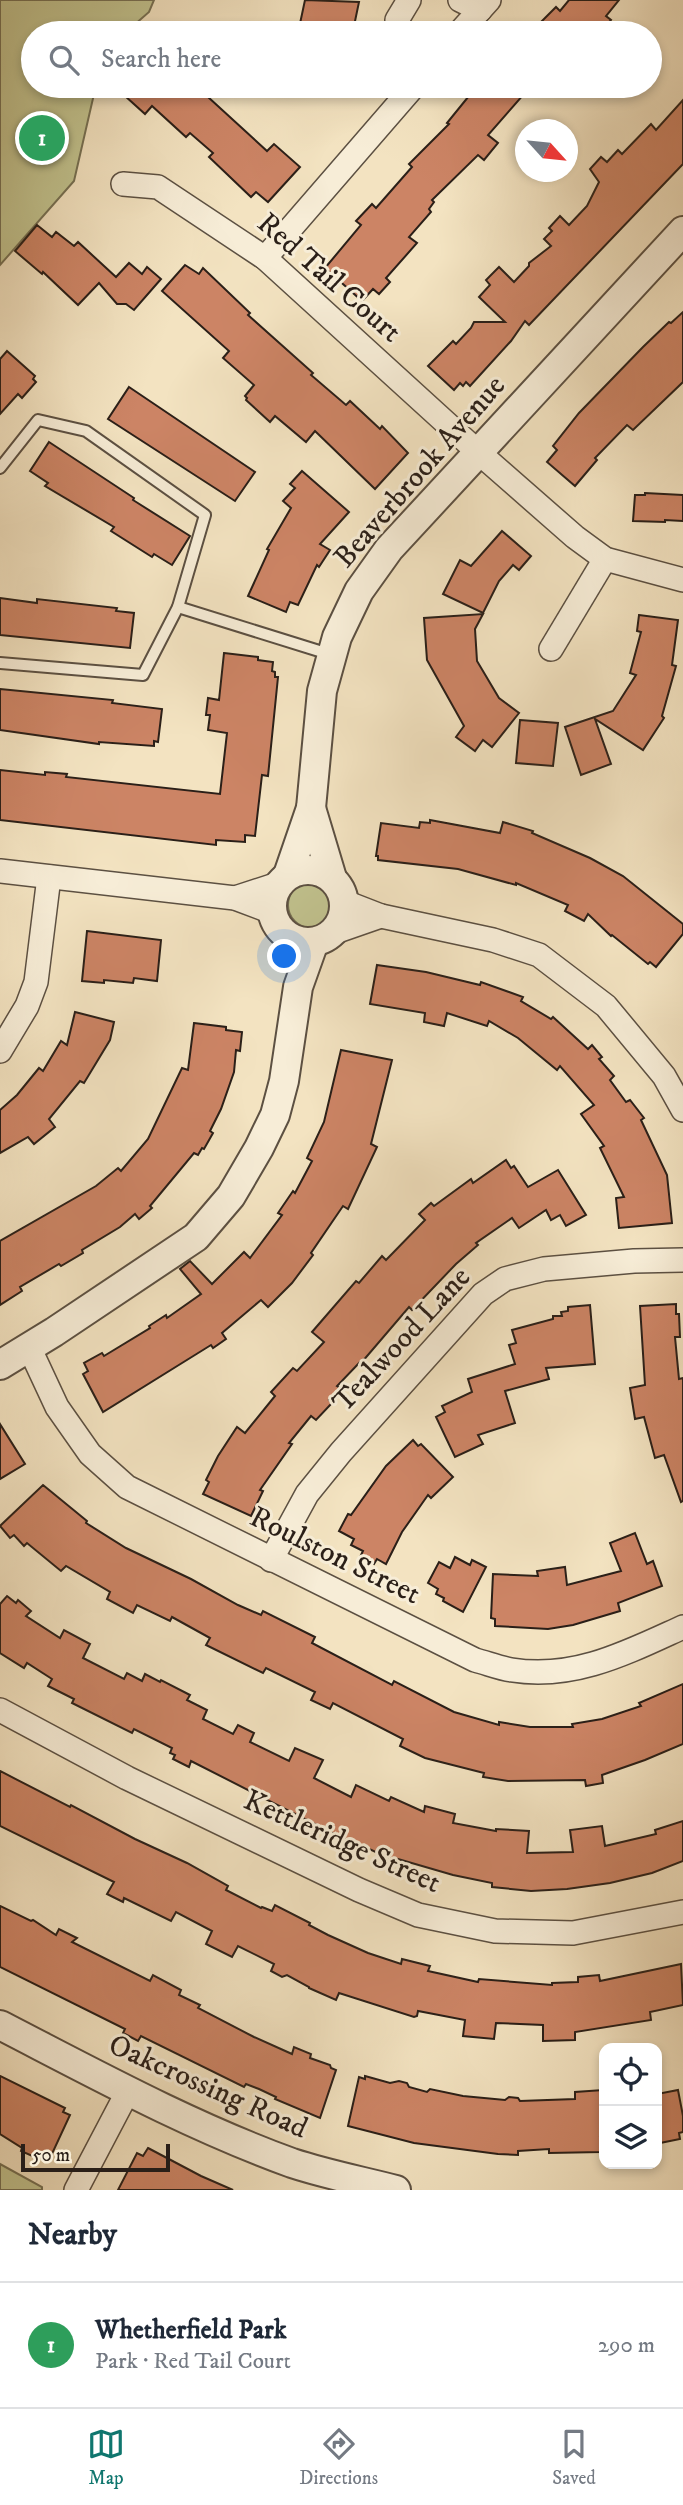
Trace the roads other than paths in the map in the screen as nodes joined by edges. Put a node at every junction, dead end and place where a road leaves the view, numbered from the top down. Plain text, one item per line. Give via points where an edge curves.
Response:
1 (409, 0) edge
2 (476, 3) edge
3 (397, 21) edge
4 (466, 21) edge
5 (404, 98) edge
6 (123, 184) dead end
7 (683, 230) edge
8 (265, 258) junction
9 (478, 452) junction
10 (0, 468) edge
11 (605, 559) junction
12 (683, 580) edge
13 (178, 607) junction
14 (551, 649) dead end
15 (332, 655) junction
16 (0, 663) edge
17 (311, 808) junction
18 (0, 871) edge
19 (49, 877) junction
20 (283, 880) junction
21 (339, 890) junction
22 (235, 898) junction
23 (272, 912) junction
24 (381, 916) junction
25 (312, 937) junction
26 (0, 1051) edge
27 (683, 1110) edge
28 (683, 1260) edge
29 (29, 1348) junction
30 (0, 1365) edge
31 (271, 1560) junction
32 (683, 1627) edge
33 (0, 1710) edge
34 (683, 1912) edge
35 (0, 2025) edge
36 (128, 2091) junction
37 (76, 2190) edge
38 (396, 2190) edge

1 - 3 street
2 - 4 street
5 - 8 street
6 - 8 street, Red Tail Court via 158,187
7 - 9 street, Beaverbrook Avenue
8 - 9 street, Red Tail Court
9 - 11 street
9 - 15 street, Beaverbrook Avenue via 389,549 367,580
10 - 13 lane via 38,420 86,430 205,515
11 - 12 street
11 - 14 street
13 - 15 lane
13 - 16 lane via 143,675
15 - 17 street, Beaverbrook Avenue via 322,691
17 - 20 street, Beaverbrook Avenue
17 - 21 street, Beaverbrook Avenue
18 - 19 street
19 - 22 street
19 - 26 street via 36,982
20 - 21 street via 303,869 318,870
20 - 22 street
20 - 23 street via 272,897
21 - 24 street
21 - 25 street via 342,920
22 - 23 street
23 - 25 street via 278,926
24 - 25 street
24 - 27 street via 493,940 539,955 606,1006 664,1076
25 - 29 street via 298,987 275,1115 231,1196 196,1237
28 - 31 street, Tealwood Lane via 544,1269 505,1279 483,1294 307,1494
29 - 30 street
29 - 31 street, Roulston Street via 57,1407 90,1454 127,1487
31 - 32 street, Roulston Street via 475,1660 510,1670 588,1667
33 - 34 street, Kettleridge Street via 127,1778 418,1915 495,1931 573,1933
35 - 36 street, Oakcrossing Road
36 - 37 street
36 - 38 street, Oakcrossing Road via 294,2164

